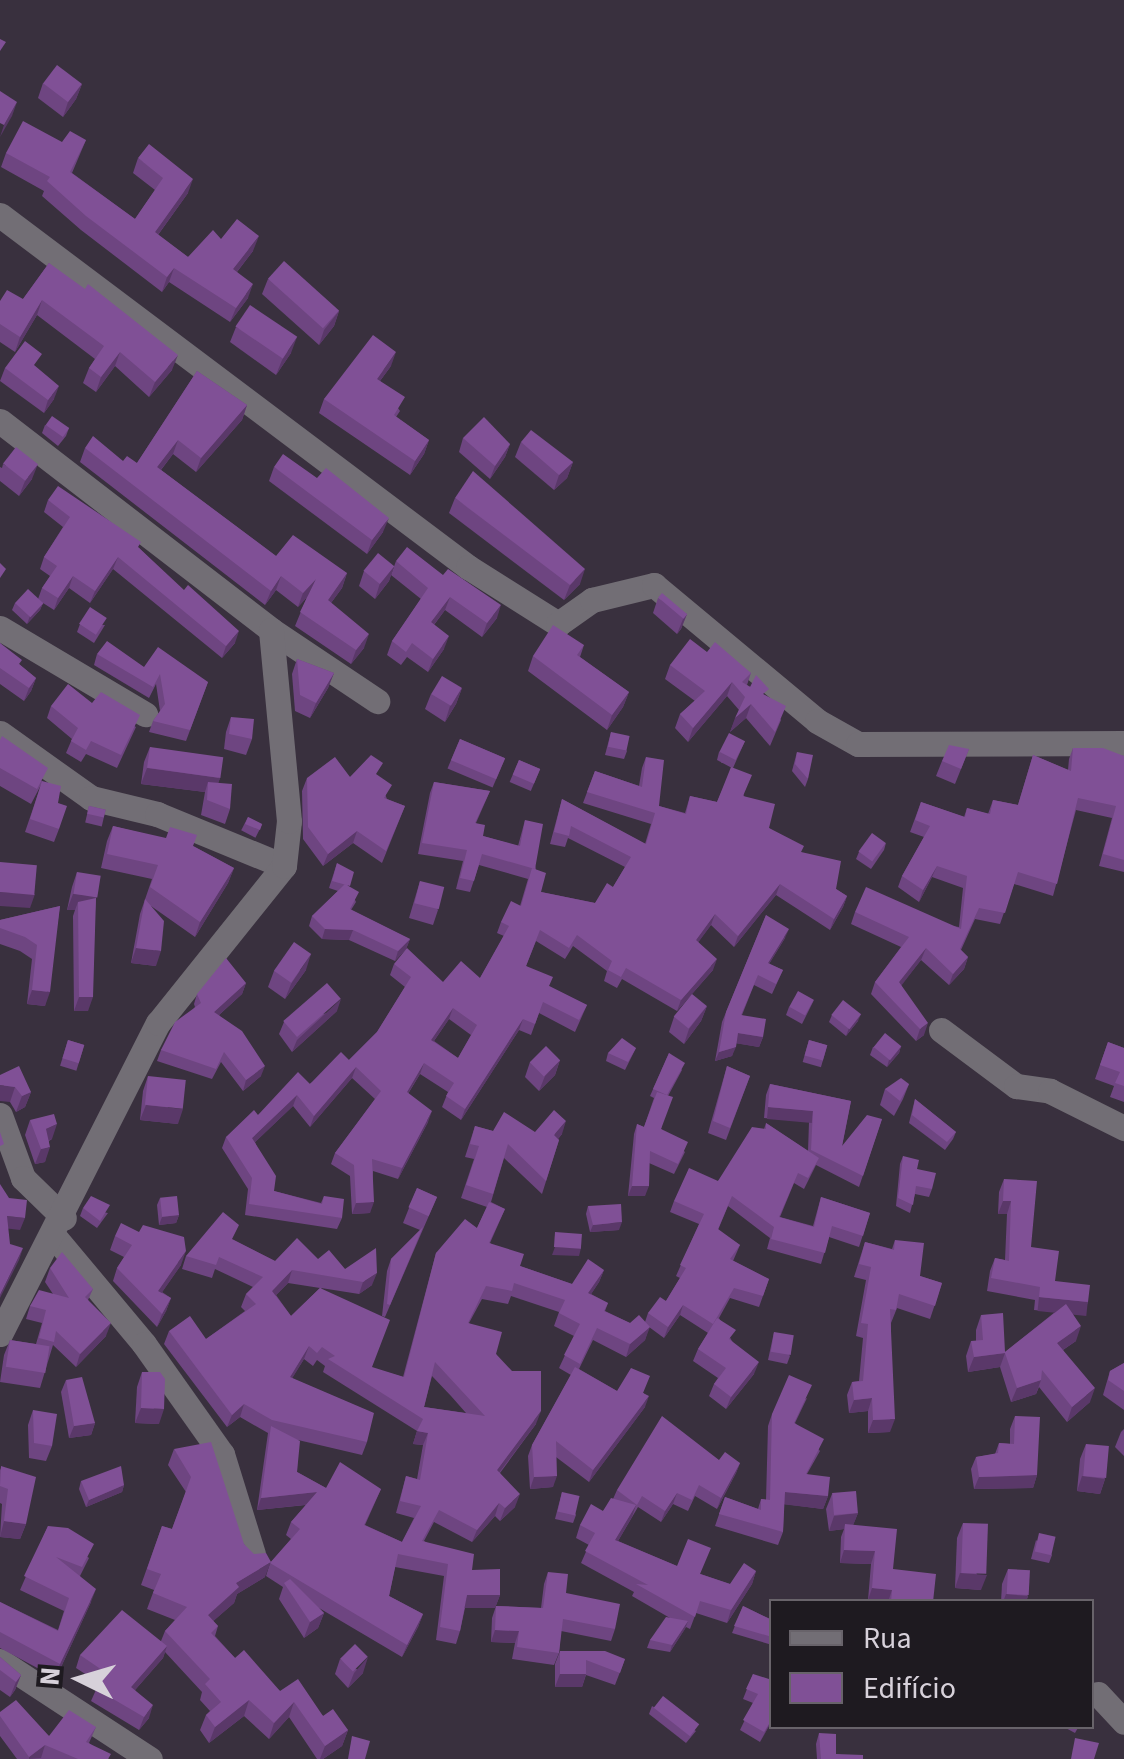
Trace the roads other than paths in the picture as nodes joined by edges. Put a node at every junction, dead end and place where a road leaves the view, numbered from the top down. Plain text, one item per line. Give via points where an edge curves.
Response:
1 (0, 215) edge
2 (0, 420) edge
3 (0, 628) edge
4 (271, 630) junction
5 (378, 701) dead end
6 (146, 714) dead end
7 (0, 733) edge
8 (1124, 743) edge
9 (284, 866) junction
10 (941, 1030) dead end
11 (0, 1115) edge
12 (1124, 1128) edge
13 (58, 1226) junction
14 (0, 1334) edge
15 (254, 1554) edge
16 (0, 1662) edge
17 (1098, 1694) dead end
18 (1124, 1722) edge
19 (150, 1759) edge

1 - 8 street via 468,567 558,624 592,600 654,584 817,721 858,744
2 - 4 street
3 - 6 street
4 - 5 street
4 - 9 street via 289,821
7 - 9 street via 91,798 157,814
9 - 13 street via 158,1023
10 - 12 street via 1016,1086 1050,1092
11 - 13 street via 23,1178
13 - 14 street
13 - 15 street via 222,1454
16 - 19 street
17 - 18 street

